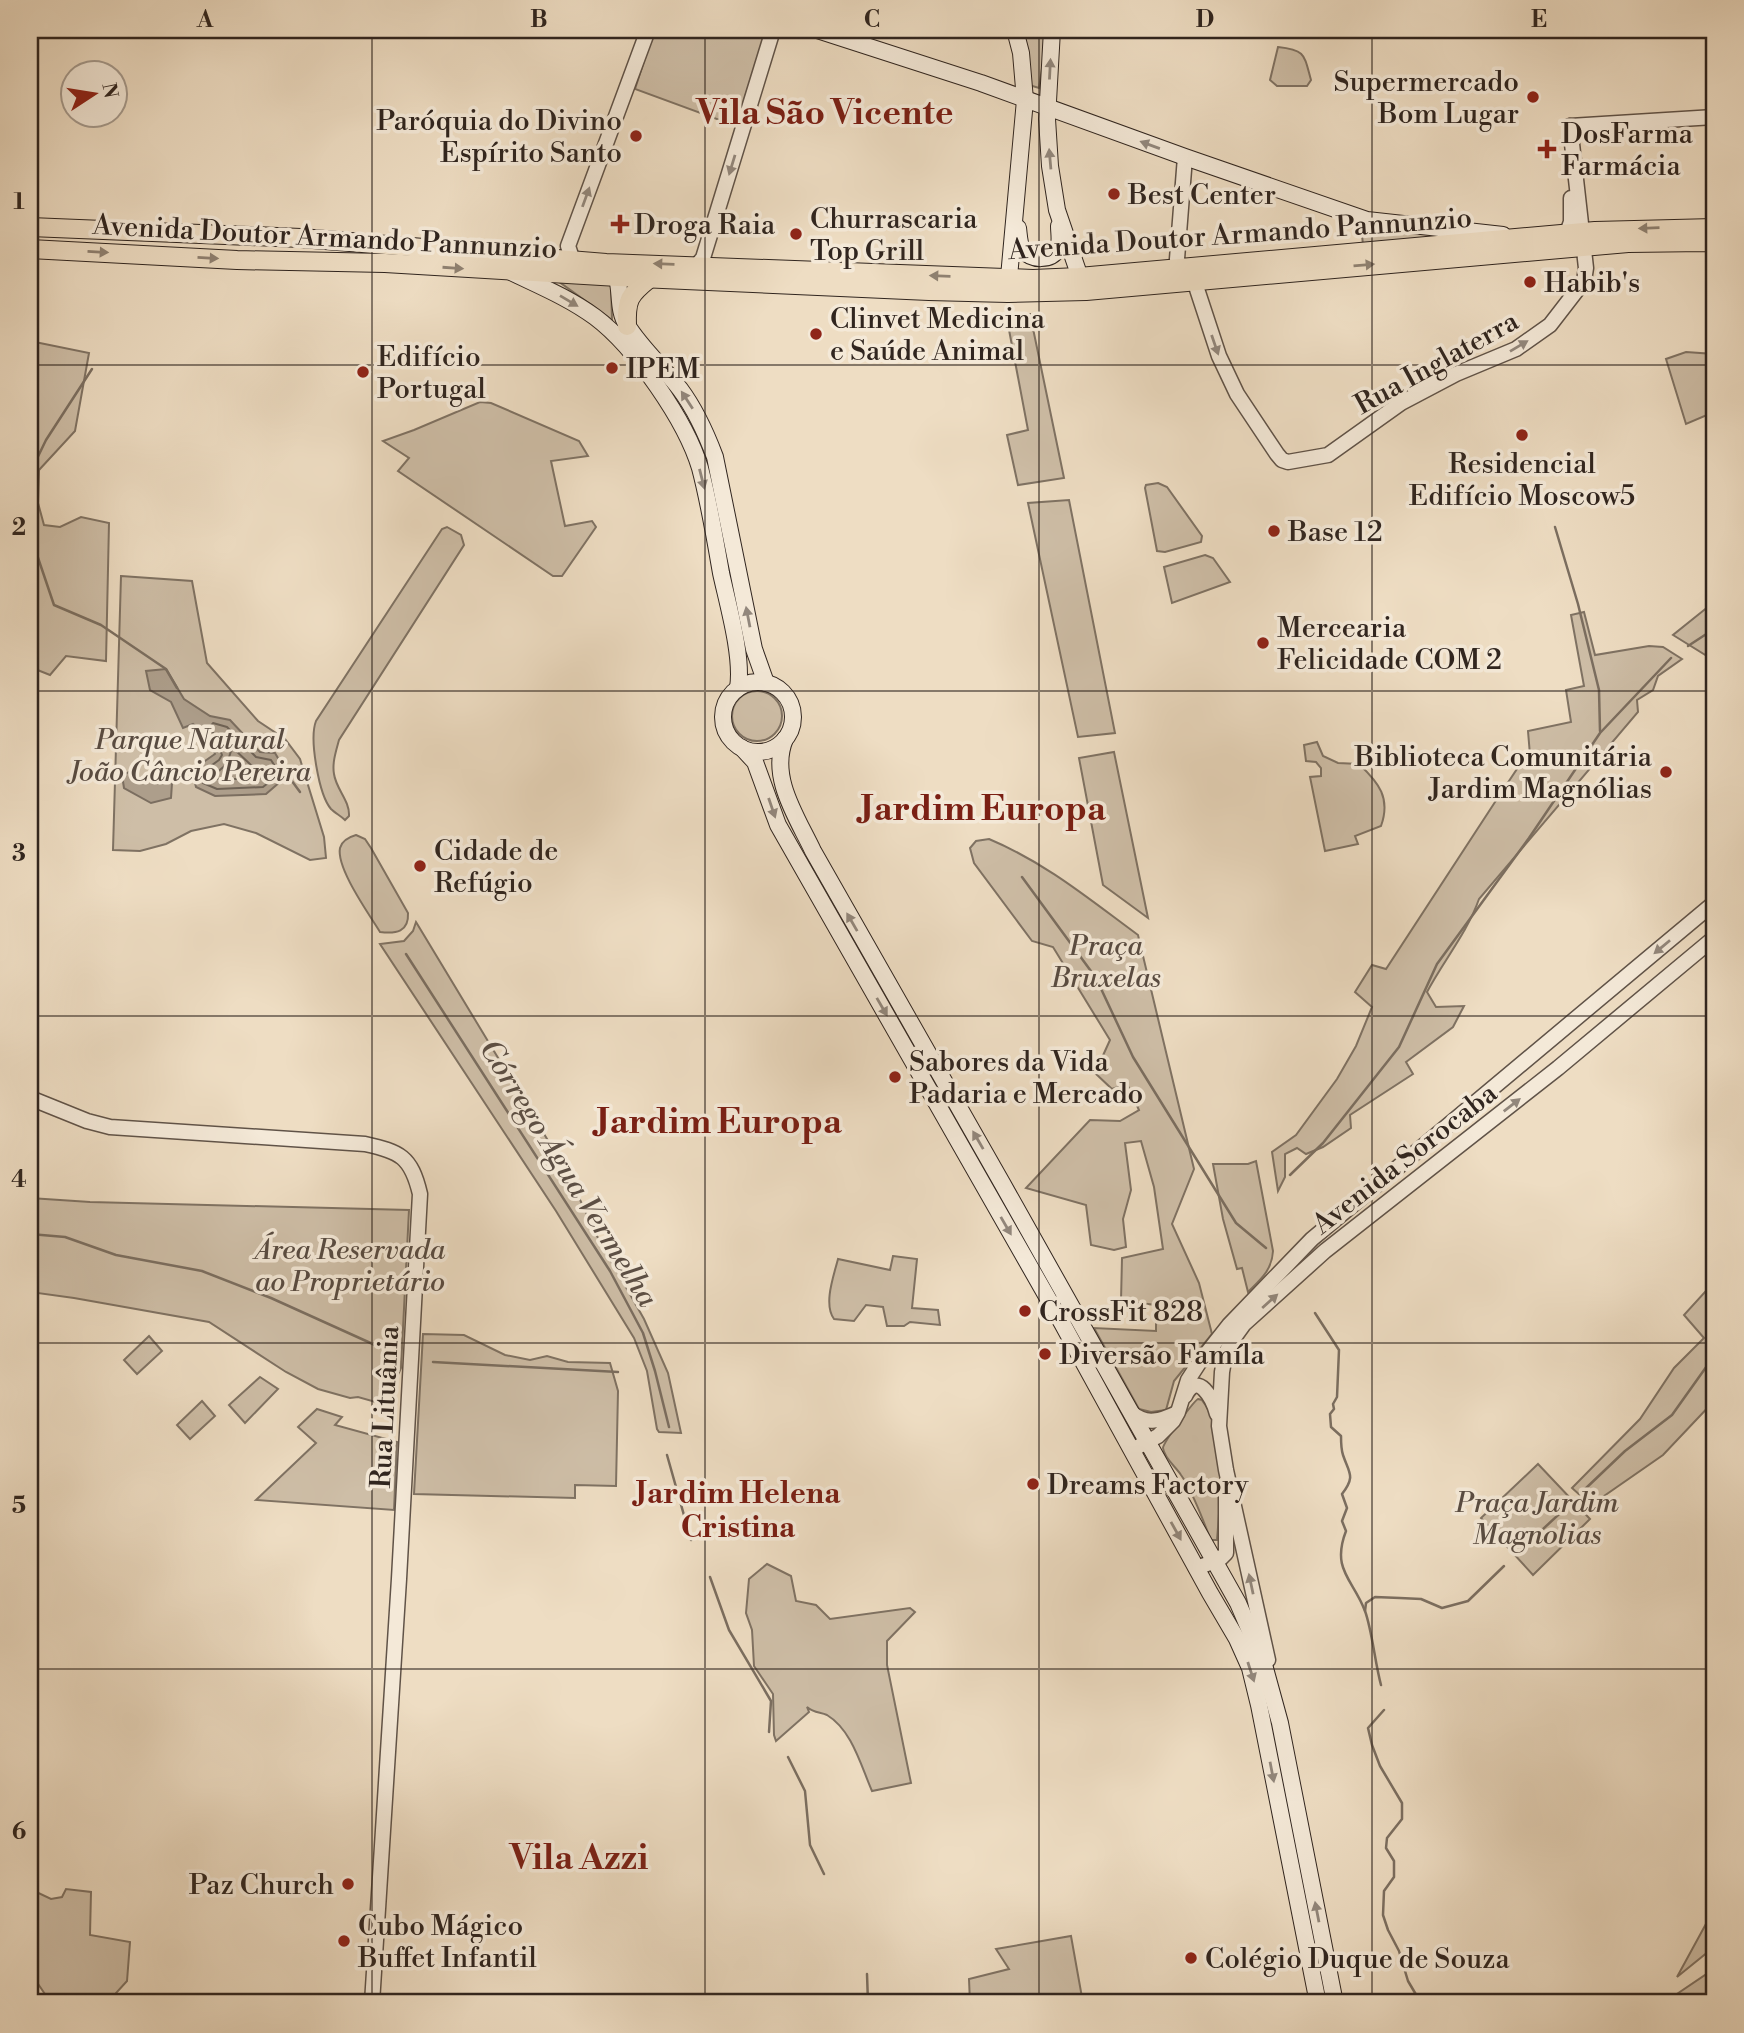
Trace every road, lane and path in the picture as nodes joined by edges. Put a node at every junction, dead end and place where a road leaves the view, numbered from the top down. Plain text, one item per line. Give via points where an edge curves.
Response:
1 (648, 30) edge
2 (773, 30) edge
3 (817, 30) edge
4 (1015, 30) edge
5 (1052, 30) edge
6 (1021, 53) junction
7 (981, 83) junction
8 (1025, 100) junction
9 (1048, 108) junction
10 (1714, 117) edge
11 (1023, 131) junction
12 (1185, 157) junction
13 (1058, 210) junction
14 (30, 226) edge
15 (1714, 228) edge
16 (1523, 237) junction
17 (1578, 237) junction
18 (301, 238) junction
19 (1714, 244) edge
20 (30, 249) edge
21 (573, 261) junction
22 (385, 262) junction
23 (606, 263) junction
24 (697, 265) junction
25 (508, 270) junction
26 (1186, 276) junction
27 (618, 277) junction
28 (649, 279) junction
29 (1083, 284) junction
30 (1008, 286) junction
31 (627, 326) junction
32 (738, 564) junction
33 (720, 568) junction
34 (766, 683) junction
35 (738, 688) junction
36 (785, 739) junction
37 (742, 748) junction
38 (1714, 903) edge
39 (1714, 938) edge
40 (921, 1040) junction
41 (905, 1048) junction
42 (30, 1098) edge
43 (1000, 1179) junction
44 (984, 1187) junction
45 (1069, 1320) junction
46 (1181, 1406) junction
47 (1132, 1413) junction
48 (1219, 1426) junction
49 (1149, 1442) junction
50 (1132, 1450) junction
51 (1226, 1470) junction
52 (1216, 1562) junction
53 (1196, 1568) junction
54 (1280, 1723) junction
55 (372, 2003) edge
56 (1318, 2003) edge
57 (1335, 2003) edge

21 -> 1 street via 568,246
2 -> 24 street via 703,258
3 - 7 main road
4 - 6 main road
9 -> 5 main road
6 - 7 main road via 1008,82
6 - 8 main road
7 - 8 main road
8 - 9 main road
8 - 11 main road
12 -> 9 main road
13 -> 9 main road via 1050,166
10 - 17 street, Rua Inglaterra via 1570,126
11 - 13 main road via 1018,230 1026,253 1040,258 1057,250
11 - 30 main road
12 - 16 main road via 1367,220
12 - 26 street
13 - 29 main road
14 - 18 main road, Avenida Doutor Armando Pannunzio
15 -> 17 main road via 1638,229
16 - 17 main road, Avenida Doutor Armando Pannunzio
16 - 26 main road, Avenida Doutor Armando Pannunzio
17 - 19 main road
26 -> 17 main road, Avenida Doutor Armando Pannunzio
26 -> 17 street, Rua Inglaterra via 1237,394 1277,454 1288,462 1328,455 1401,403 1516,349 1550,325 1586,275
18 - 21 main road, Avenida Doutor Armando Pannunzio
18 - 22 main road via 314,254
20 -> 22 main road, Avenida Doutor Armando Pannunzio
21 - 23 main road, Avenida Doutor Armando Pannunzio
22 -> 25 main road, Avenida Doutor Armando Pannunzio
24 -> 23 main road, Avenida Doutor Armando Pannunzio
23 - 27 main road
30 -> 24 main road, Avenida Doutor Armando Pannunzio
25 - 27 main road, Avenida Doutor Armando Pannunzio
25 -> 33 main road via 598,319 670,402 699,466
26 - 29 main road, Avenida Doutor Armando Pannunzio
27 - 28 main road, Avenida Doutor Armando Pannunzio
27 - 31 main road via 618,302
28 - 30 main road, Avenida Doutor Armando Pannunzio
28 - 31 main road via 626,304
29 - 30 main road, Avenida Doutor Armando Pannunzio
32 -> 31 main road via 722,482 706,433 680,389
32 - 33 main road via 731,575
34 -> 32 main road via 754,649
33 - 35 main road via 737,656
34 - 35 main road
34 - 36 main road via 777,687 791,706 791,729
35 - 37 main road via 725,703 723,715 728,735
36 - 37 main road via 765,751
40 -> 36 main road via 823,871 787,796 779,755
37 -> 41 main road via 755,762 778,825
38 -> 46 street, Avenida Sorocaba via 1312,1239 1229,1325 1188,1380
48 -> 39 street, Avenida Sorocaba via 1225,1355 1244,1324 1325,1251
40 - 41 main road via 909,1036
43 -> 40 main road
41 - 44 main road
42 - 55 street, Rua Lituânia via 110,1127 365,1144 395,1151 416,1178 420,1194
43 - 44 main road via 988,1176
43 - 45 main road
44 -> 45 main road
45 - 47 main road
45 - 50 main road
46 - 47 street via 1155,1421
46 - 48 street via 1187,1391 1203,1388 1214,1404
46 - 49 street, Avenida Sorocaba via 1168,1426
47 - 49 main road
48 - 51 street, Avenida Sorocaba
49 - 50 street, Avenida Sorocaba
49 - 52 main road
50 -> 53 main road
51 - 52 street via 1226,1553
54 -> 51 street
52 - 53 street
52 - 54 main road via 1263,1661
53 -> 56 main road via 1250,1668
57 -> 54 main road

